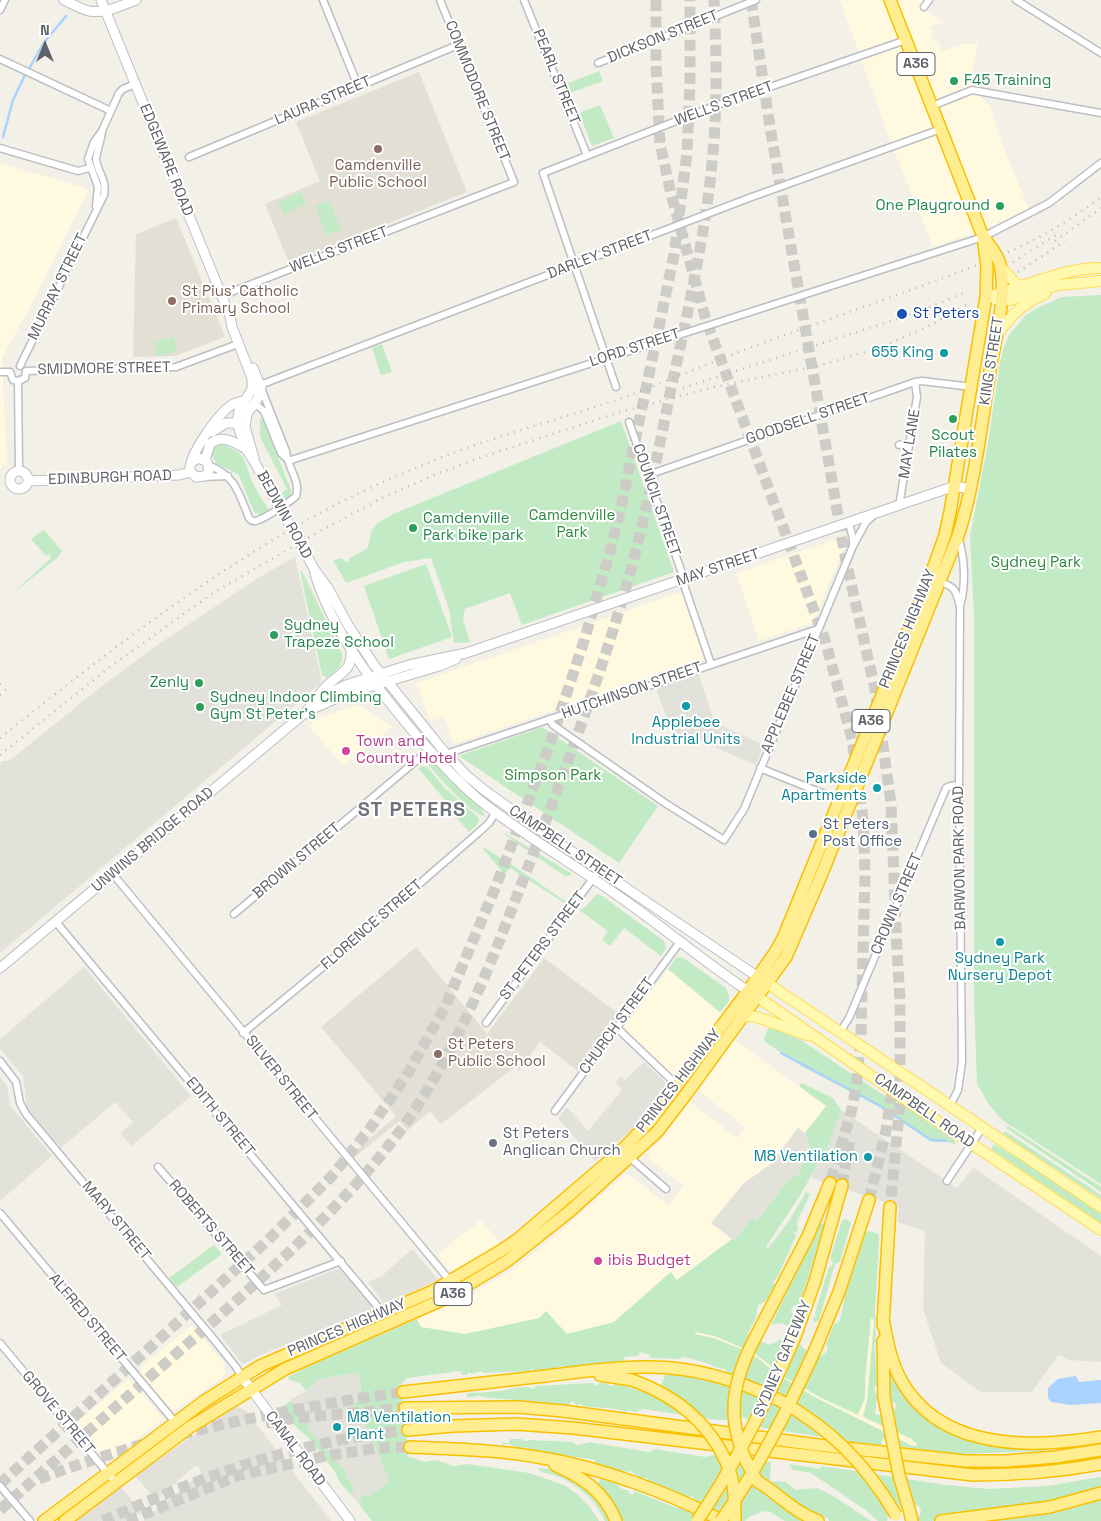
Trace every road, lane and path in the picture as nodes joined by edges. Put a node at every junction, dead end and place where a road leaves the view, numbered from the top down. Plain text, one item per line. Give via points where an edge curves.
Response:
1 (5, 0) edge
2 (64, 0) edge
3 (102, 0) edge
4 (136, 0) edge
5 (323, 0) edge
6 (440, 0) edge
7 (524, 0) edge
8 (756, 0) edge
9 (890, 0) edge
10 (929, 0) edge
11 (1016, 0) edge
12 (924, 7) dead end
13 (0, 10) edge
14 (106, 10) junction
15 (906, 40) junction
16 (458, 45) junction
17 (1101, 53) edge
18 (0, 59) edge
19 (598, 63) dead end
20 (135, 84) junction
21 (358, 86) junction
22 (932, 106) junction
23 (111, 111) junction
24 (1101, 113) edge
25 (941, 129) junction
26 (102, 131) junction
27 (0, 148) edge
28 (587, 155) junction
29 (188, 157) dead end
30 (1101, 163) edge
31 (90, 168) junction
32 (514, 182) joint
33 (96, 207) junction
34 (983, 237) junction
35 (574, 265) junction
36 (1001, 267) junction
37 (1101, 268) edge
38 (1101, 281) edge
39 (1075, 284) junction
40 (1022, 286) junction
41 (221, 296) junction
42 (986, 297) junction
43 (1001, 297) junction
44 (231, 320) junction
45 (996, 337) junction
46 (238, 344) junction
47 (606, 357) junction
48 (23, 368) junction
49 (0, 372) edge
50 (10, 372) junction
51 (18, 381) junction
52 (915, 382) junction
53 (261, 387) junction
54 (616, 387) dead end
55 (972, 387) junction
56 (244, 401) junction
57 (254, 403) junction
58 (629, 422) dead end
59 (241, 425) junction
60 (204, 438) junction
61 (910, 444) junction
62 (898, 445) dead end
63 (246, 449) junction
64 (287, 460) junction
65 (193, 461) junction
66 (254, 461) junction
67 (207, 462) junction
68 (19, 470) junction
69 (191, 472) junction
70 (648, 475) junction
71 (228, 476) junction
72 (202, 477) junction
73 (0, 481) edge
74 (10, 481) junction
75 (29, 481) junction
76 (955, 486) junction
77 (970, 489) junction
78 (898, 506) junction
79 (874, 514) junction
80 (849, 523) junction
81 (958, 536) junction
82 (853, 546) junction
83 (314, 569) junction
84 (963, 576) junction
85 (684, 580) junction
86 (940, 582) junction
87 (960, 607) junction
88 (818, 629) junction
89 (351, 649) junction
90 (711, 664) junction
91 (384, 678) junction
92 (374, 681) junction
93 (315, 700) junction
94 (306, 712) junction
95 (549, 719) junction
96 (429, 750) junction
97 (446, 754) junction
98 (760, 768) junction
99 (959, 785) junction
100 (839, 800) junction
101 (496, 812) junction
102 (600, 869) junction
103 (112, 874) junction
104 (593, 878) junction
105 (234, 914) dead end
106 (56, 922) junction
107 (680, 942) junction
108 (0, 968) edge
109 (763, 980) junction
110 (753, 994) junction
111 (742, 1018) junction
112 (486, 1023) dead end
113 (616, 1027) junction
114 (840, 1032) junction
115 (243, 1033) junction
116 (820, 1039) junction
117 (0, 1061) edge
118 (678, 1086) junction
119 (950, 1106) junction
120 (555, 1111) dead end
121 (982, 1128) junction
122 (972, 1144) junction
123 (626, 1154) junction
124 (158, 1167) dead end
125 (947, 1181) dead end
126 (830, 1183) tunnel mouth
127 (842, 1185) tunnel mouth
128 (666, 1189) dead end
129 (869, 1200) tunnel mouth
130 (890, 1207) tunnel mouth
131 (1101, 1207) edge
132 (0, 1213) edge
133 (1101, 1230) edge
134 (341, 1261) junction
135 (451, 1282) junction
136 (383, 1313) junction
137 (882, 1319) junction
138 (0, 1344) edge
139 (544, 1376) junction
140 (242, 1377) junction
141 (250, 1390) junction
142 (403, 1392) tunnel mouth
143 (405, 1408) tunnel mouth
144 (174, 1422) junction
145 (408, 1430) tunnel mouth
146 (1101, 1438) edge
147 (410, 1447) tunnel mouth
148 (1101, 1450) edge
149 (494, 1452) junction
150 (1101, 1464) edge
151 (108, 1472) junction
152 (757, 1480) junction
153 (116, 1483) junction
154 (0, 1486) edge
155 (1101, 1493) edge
156 (898, 1518) edge
157 (947, 1520) edge
158 (30, 1521) edge
159 (44, 1521) edge
160 (65, 1521) edge
161 (350, 1521) edge
162 (616, 1521) edge
163 (697, 1521) edge
164 (722, 1521) edge
165 (735, 1521) edge
166 (799, 1521) edge
167 (818, 1521) edge
168 (912, 1521) edge

1 - 13 street
2 - 14 main road via 95,12
3 - 14 main road, EDGEWARE ROAD
4 - 14 main road
5 - 21 street
6 - 16 street, COMMODORE STREET
7 - 28 street, PEARL STREET
8 - 19 street, DICKSON STREET
9 - 15 highway, KING STREET / A36
10 - 12 street
11 - 17 street
14 - 20 main road, EDGEWARE ROAD
15 - 22 highway, KING STREET / A36
15 - 28 street, WELLS STREET via 712,107
16 - 21 street, LAURA STREET
16 - 32 street, COMMODORE STREET
18 - 23 street
20 - 23 street via 121,91
20 - 41 main road, EDGEWARE ROAD
21 - 29 street, LAURA STREET
22 - 24 street via 972,90
22 - 25 highway, KING STREET / A36
23 - 26 street
25 - 34 highway, KING STREET / A36
25 - 35 street, DARLEY STREET
26 - 31 street via 88,156
26 - 33 street, MURRAY STREET via 96,156 105,188
27 - 31 street via 78,171
28 - 35 street, WELLS STREET via 543,173
30 - 34 street, LORD STREET via 1049,203
31 - 33 street, MURRAY STREET via 98,187
32 - 41 street, WELLS STREET
33 - 48 street, MURRAY STREET
34 - 36 highway, KING STREET / A36 via 992,246
34 - 42 highway, KING STREET / A36
34 - 47 street, LORD STREET
35 - 47 street
35 - 53 street, DARLEY STREET
36 - 40 main road
36 - 43 highway, KING STREET / A36
37 - 40 main road via 1064,272
38 - 39 main road
39 - 43 main road via 1049,287 1010,300
39 - 45 main road via 1022,306
40 - 43 main road
41 - 44 main road, EDGEWARE ROAD
42 - 43 main road
42 - 55 highway, KING STREET / A36
43 - 45 highway, KING STREET / A36
44 - 46 main road
44 - 53 main road
45 - 77 highway, KING STREET / A36
46 - 48 street, SMIDMORE STREET via 176,367
46 - 56 main road via 252,378 251,393
47 - 54 street
47 - 64 street, LORD STREET
48 - 50 street via 13,367
48 - 51 street via 25,378
49 - 50 street
50 - 51 street via 13,380
51 - 68 street
52 - 55 street, GOODSELL STREET
52 - 61 street, MAY LANE via 917,396
52 - 70 street, GOODSELL STREET
53 - 57 main road
53 - 64 street
55 - 76 highway, KING STREET / A36
56 - 59 main road via 239,410
56 - 60 main road, EDINBURGH ROAD via 229,406
57 - 59 main road
57 - 64 street via 264,411
58 - 70 street, COUNCIL STREET
59 - 60 main road, EDINBURGH ROAD via 226,423
59 - 63 main road, BEDWIN ROAD
59 - 66 main road, BEDWIN ROAD
60 - 65 main road, EDINBURGH ROAD
61 - 62 street
61 - 78 street, MAY LANE
63 - 66 main road, BEDWIN ROAD
63 - 67 main road via 230,440 218,440 210,444
64 - 71 street via 296,484 295,498 254,521 248,518
65 - 67 main road via 199,458
65 - 69 main road
66 - 83 main road, BEDWIN ROAD, bridge
67 - 71 street
67 - 72 main road via 207,474
68 - 74 main road via 11,475
68 - 75 main road via 26,473
69 - 72 main road
69 - 75 main road, EDINBURGH ROAD via 179,476
70 - 85 street, COUNCIL STREET
71 - 72 street
73 - 74 main road
74 - 75 main road via 14,488 20,489
76 - 77 main road
76 - 78 main road, MAY STREET
76 - 86 highway, PRINCES HIGHWAY / A36
77 - 81 highway, PRINCES HIGHWAY / A36
78 - 79 main road, MAY STREET
79 - 80 main road, MAY STREET
79 - 82 street, APPLEBEE STREET
80 - 82 street
80 - 85 main road, MAY STREET
81 - 84 street, BARWON PARK ROAD
81 - 86 highway, PRINCES HIGHWAY / A36
82 - 88 street, APPLEBEE STREET
83 - 89 main road, BEDWIN ROAD via 324,598
83 - 91 main road, BEDWIN ROAD
84 - 86 street via 959,583
84 - 87 street, BARWON PARK ROAD via 964,593
85 - 90 street, COUNCIL STREET
85 - 91 main road, MAY STREET via 466,653 409,665
86 - 87 street, BARWON PARK ROAD via 956,592
86 - 100 highway, PRINCES HIGHWAY / A36
86 - 109 highway, PRINCES HIGHWAY / A36 via 800,926 786,957
87 - 99 street, BARWON PARK ROAD
88 - 90 street, HUTCHINSON STREET
88 - 98 street, APPLEBEE STREET
89 - 92 main road, BEDWIN ROAD
89 - 93 main road via 352,660 347,669
90 - 95 street, HUTCHINSON STREET
91 - 92 main road, MAY STREET
91 - 97 main road, CAMPBELL STREET
92 - 93 main road, UNWINS BRIDGE ROAD via 335,690
92 - 94 main road, UNWINS BRIDGE ROAD
92 - 96 main road, CAMPBELL STREET
93 - 94 main road, UNWINS BRIDGE ROAD
94 - 103 main road, UNWINS BRIDGE ROAD
95 - 97 street, HUTCHINSON STREET
95 - 98 street, APPLEBEE STREET via 553,725 724,840 744,809
96 - 101 main road, CAMPBELL STREET via 448,772
96 - 105 street, BROWN STREET
97 - 102 main road, CAMPBELL STREET via 484,790
98 - 100 street
99 - 114 street, CROWN STREET via 946,788 849,1018
99 - 119 street, BARWON PARK ROAD via 962,1062 958,1090
100 - 109 highway, PRINCES HIGHWAY / A36
101 - 104 main road, CAMPBELL STREET
101 - 115 street, FLORENCE STREET via 478,834
102 - 104 street, ST PETERS STREET
102 - 109 main road, CAMPBELL STREET
103 - 106 main road, UNWINS BRIDGE ROAD
103 - 115 street, SILVER STREET
104 - 107 main road, CAMPBELL STREET
104 - 112 street, ST PETERS STREET
106 - 108 main road, UNWINS BRIDGE ROAD
106 - 134 street, EDITH STREET
107 - 110 main road, CAMPBELL STREET
107 - 113 street, CHURCH STREET
109 - 110 highway, PRINCES HIGHWAY / A36
109 - 114 main road, CAMPBELL ROAD
110 - 111 highway, PRINCES HIGHWAY / A36
110 - 116 main road, CAMPBELL ROAD
110 - 118 highway, PRINCES HIGHWAY / A36
111 - 116 main road via 757,1017
111 - 123 highway, PRINCES HIGHWAY / A36 via 657,1132
113 - 118 street
113 - 120 street, CHURCH STREET
114 - 119 main road, CAMPBELL ROAD
115 - 135 street, SILVER STREET
116 - 122 main road, CAMPBELL ROAD
117 - 140 street, MARY STREET via 16,1082 26,1114
118 - 123 highway, PRINCES HIGHWAY / A36
119 - 121 main road, CAMPBELL ROAD
121 - 122 street
121 - 131 main road, CAMPBELL ROAD
122 - 125 street
122 - 133 main road, CAMPBELL ROAD
123 - 128 street
123 - 135 highway, PRINCES HIGHWAY / A36 via 518,1239
123 - 141 highway, PRINCES HIGHWAY / A36 via 570,1211 528,1245 470,1284 444,1299 285,1369
124 - 134 street, ROBERTS STREET via 264,1290
126 - 152 highway, bridge via 808,1236 740,1370 734,1396 734,1422 742,1451
127 - 163 highway, SYDNEY GATEWAY, bridge via 815,1281 777,1380 729,1470
129 - 164 highway, SYDNEY GATEWAY, bridge via 816,1350 770,1443
130 - 137 highway
132 - 144 street, ALFRED STREET
134 - 136 street, EDITH STREET
135 - 136 highway, PRINCES HIGHWAY / A36
136 - 140 highway, PRINCES HIGHWAY / A36 via 268,1362
137 - 146 highway via 892,1361 907,1390 922,1408 950,1428 982,1438 1029,1443
137 - 168 highway, bridge via 884,1397 899,1475
138 - 151 street, GROVE STREET
139 - 142 highway
139 - 156 highway, bridge via 631,1367 672,1368 736,1381 807,1416 843,1445 871,1476
139 - 165 highway, bridge via 592,1374 632,1380 680,1403 712,1437 723,1455 735,1496
140 - 141 main road, CANAL ROAD
140 - 144 highway, PRINCES HIGHWAY / A36
141 - 153 highway, PRINCES HIGHWAY / A36 via 190,1427
141 - 161 main road, CANAL ROAD
143 - 148 highway via 563,1410 837,1448 965,1461 1055,1458
144 - 151 highway, PRINCES HIGHWAY / A36
145 - 150 highway via 516,1424 573,1428 973,1474 1046,1473
147 - 149 highway
149 - 162 highway via 531,1458 573,1473 602,1496
149 - 164 highway via 542,1457 611,1474
151 - 153 street, GROVE STREET
151 - 159 highway, PRINCES HIGHWAY / A36
152 - 166 highway via 776,1505
152 - 167 highway via 790,1506
153 - 160 highway, PRINCES HIGHWAY / A36
154 - 158 street
155 - 157 highway via 1050,1508

